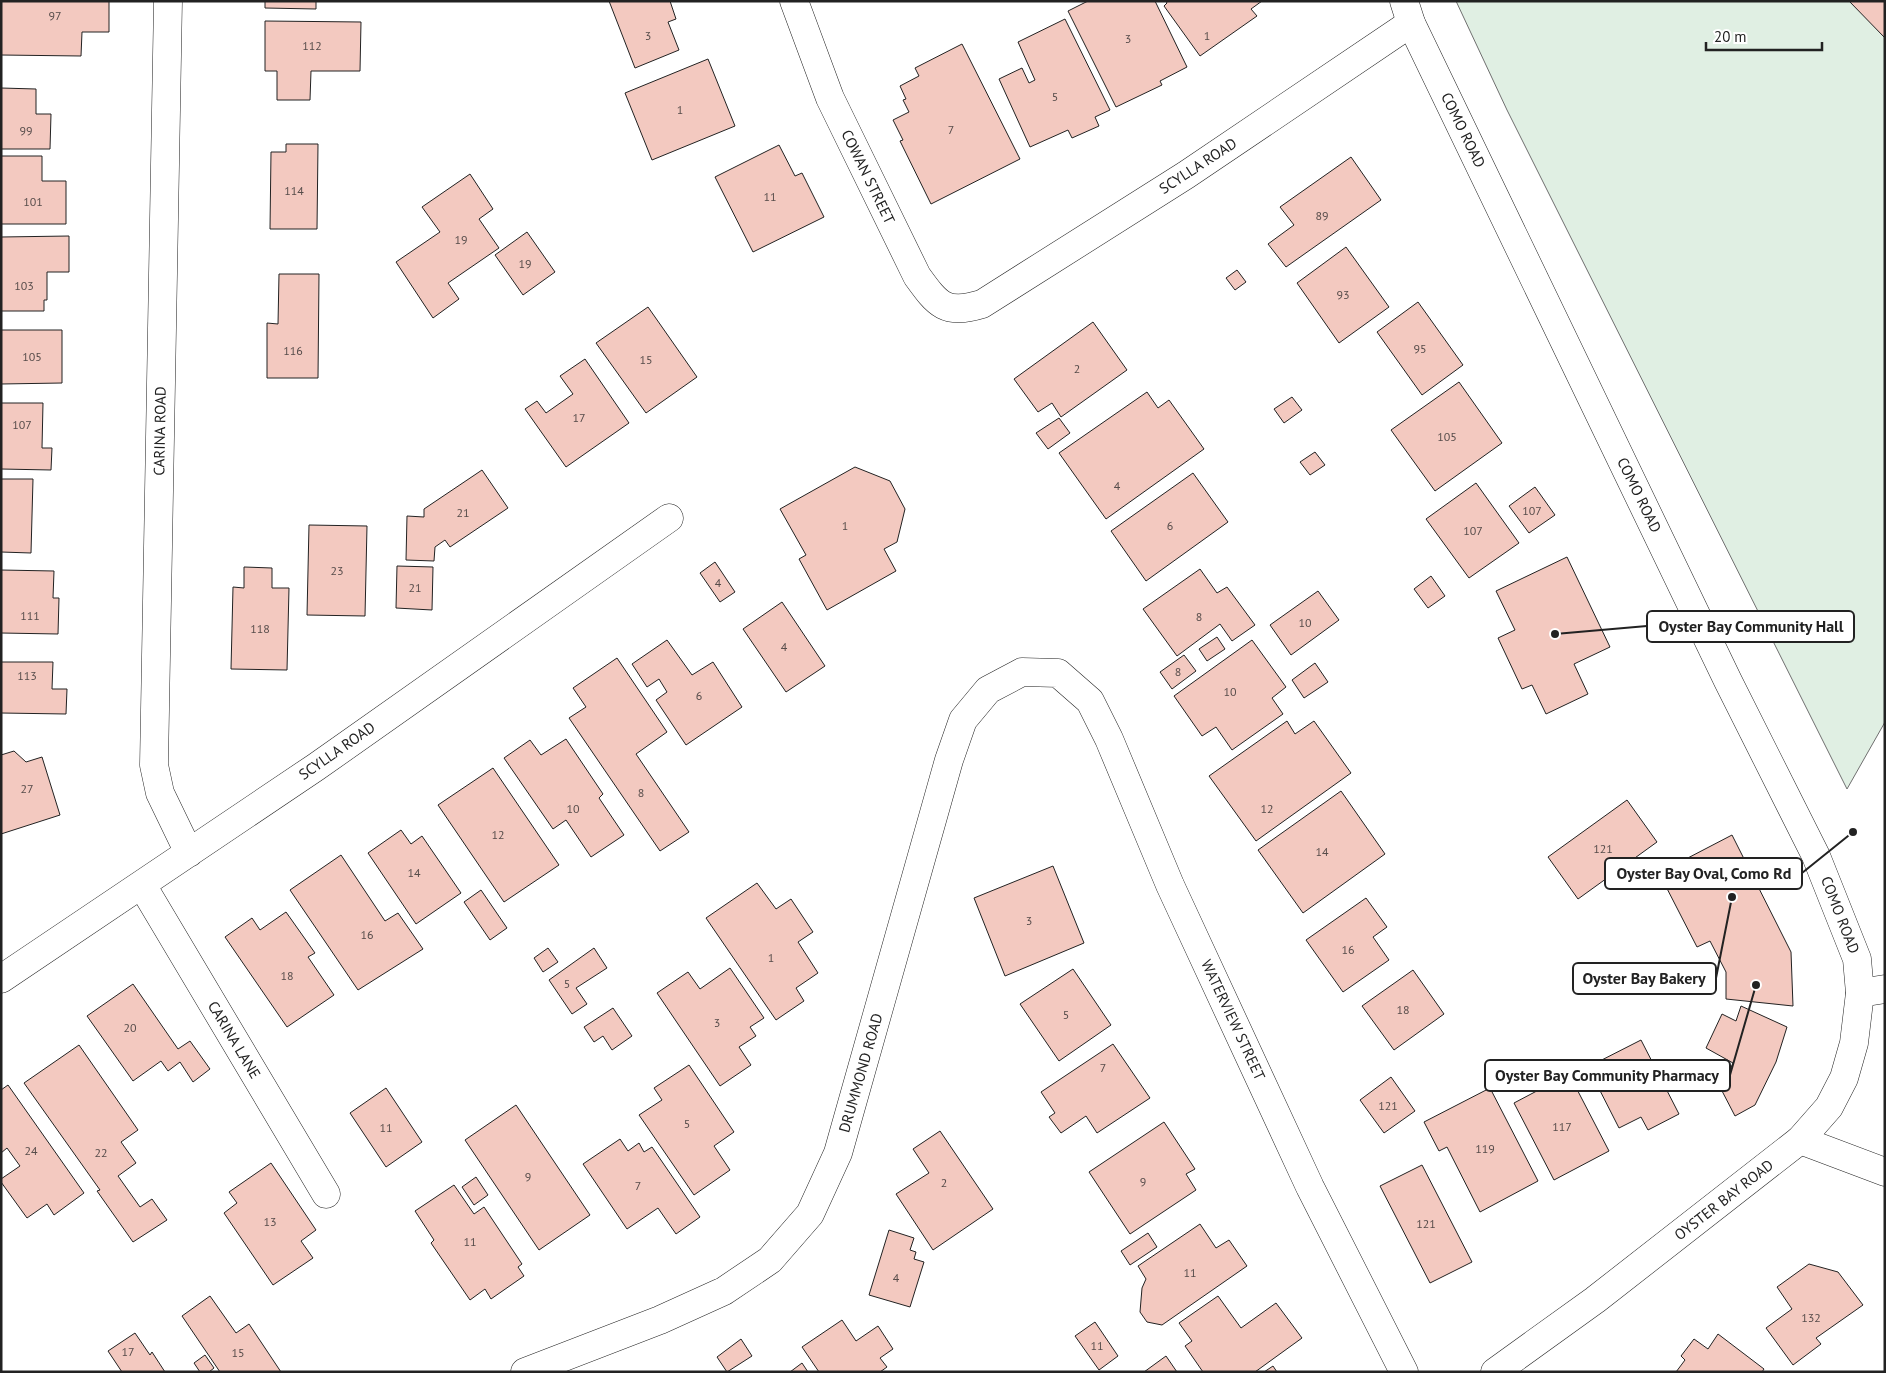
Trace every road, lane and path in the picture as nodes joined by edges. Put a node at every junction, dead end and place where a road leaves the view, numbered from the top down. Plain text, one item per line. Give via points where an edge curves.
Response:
1 (168, 1) edge
2 (794, 1) edge
3 (1408, 12) edge
4 (982, 304) joint
5 (669, 518) dead end
6 (1058, 673) joint
7 (189, 853) junction
8 (142, 885) junction
9 (1, 979) edge
10 (1872, 991) edge
11 (1800, 1140) junction
12 (1885, 1172) edge
13 (326, 1194) dead end
14 (525, 1372) edge
15 (1404, 1372) edge
16 (1496, 1372) edge

1 - 7 street, CARINA ROAD via 154,765 160,793
2 - 4 street, COWAN STREET via 830,98 916,276 944,307 962,310
3 - 4 street, SCYLLA ROAD via 1186,175
3 - 10 street, COMO ROAD via 1728,681 1816,856
5 - 7 street, SCYLLA ROAD
6 - 14 street, DRUMMOND ROAD via 1022,672 988,690 963,720 838,1153 810,1214 770,1260 724,1291 660,1320
6 - 15 street, WATERVIEW STREET via 1090,701 1110,738 1170,885 1310,1187
7 - 8 street, SCYLLA ROAD
8 - 9 street, SCYLLA ROAD
8 - 13 street, CARINA LANE
10 - 11 street, OYSTER BAY ROAD via 1844,1078 1829,1107
11 - 12 street
11 - 16 street, OYSTER BAY ROAD via 1595,1300

